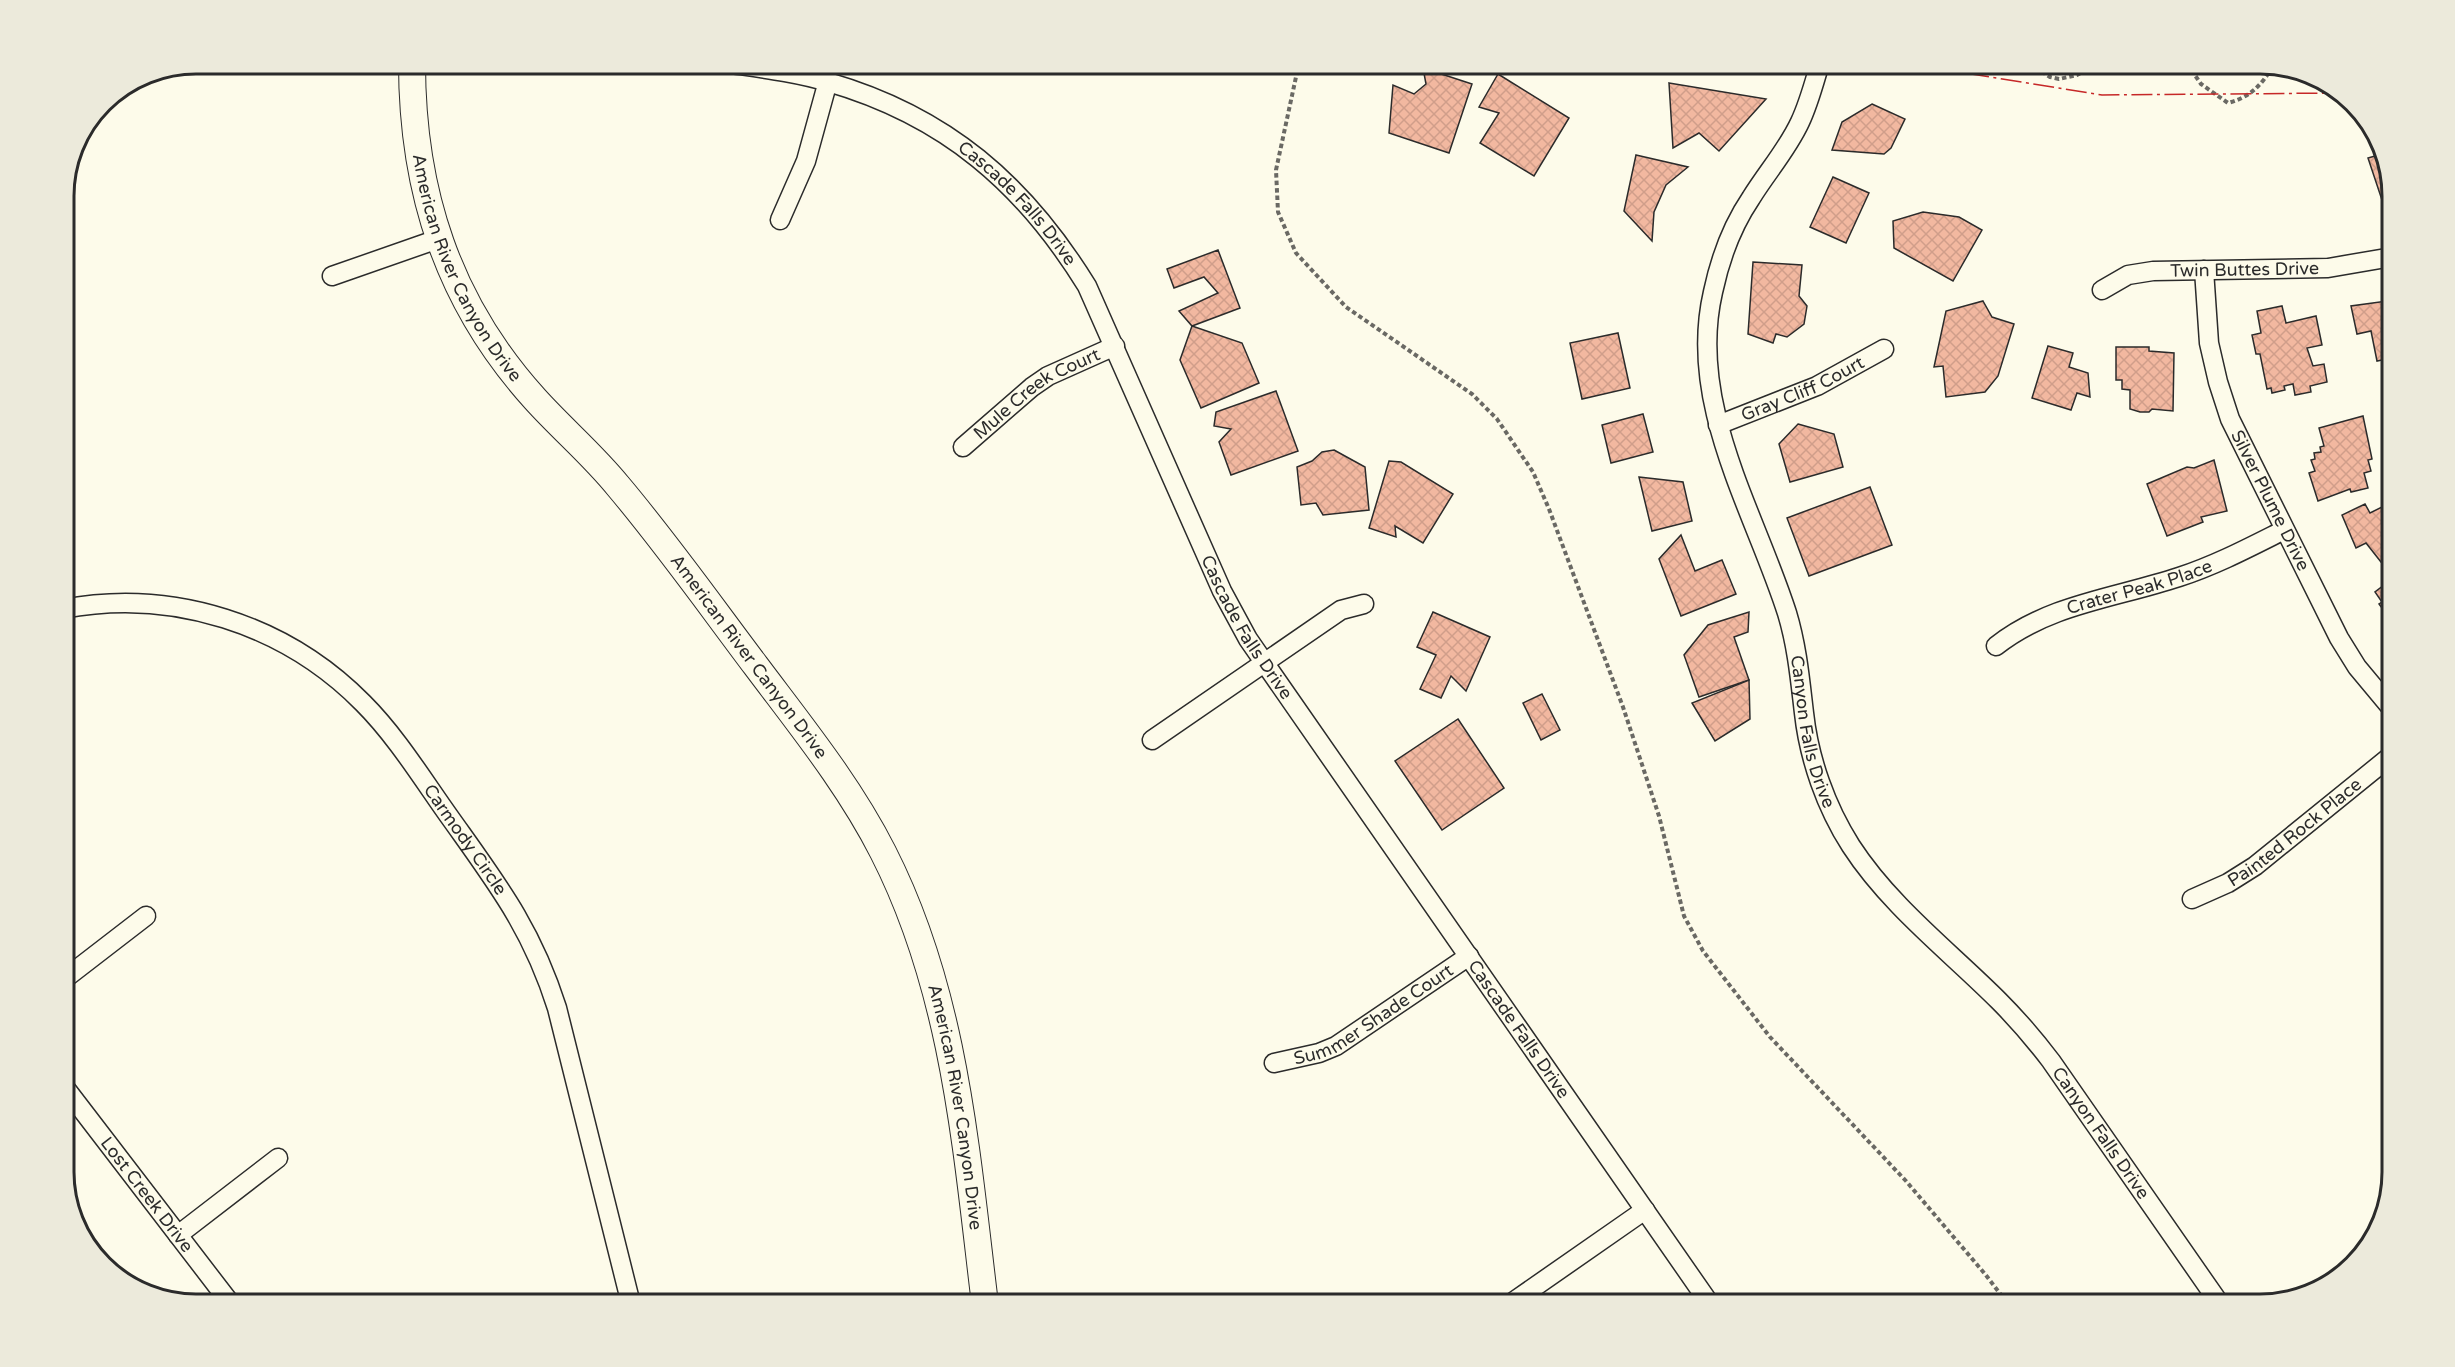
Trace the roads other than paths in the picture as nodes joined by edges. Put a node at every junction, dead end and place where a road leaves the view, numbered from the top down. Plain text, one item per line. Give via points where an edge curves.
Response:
1 (412, 74) edge
2 (788, 74) edge
3 (1817, 74) edge
4 (828, 81) junction
5 (780, 219) dead end
6 (438, 238) junction
7 (2381, 259) edge
8 (2204, 270) junction
9 (332, 276) dead end
10 (2102, 290) dead end
11 (1115, 346) junction
12 (1884, 349) dead end
13 (1718, 425) junction
14 (963, 447) dead end
15 (2284, 530) junction
16 (1364, 604) dead end
17 (74, 608) edge
18 (1996, 646) dead end
19 (1264, 662) junction
20 (2382, 696) edge
21 (1152, 740) dead end
22 (2382, 763) edge
23 (2192, 899) dead end
24 (146, 916) dead end
25 (1468, 956) junction
26 (74, 972) edge
27 (1274, 1063) dead end
28 (74, 1099) edge
29 (278, 1158) dead end
30 (1645, 1210) junction
31 (178, 1235) junction
32 (223, 1294) edge
33 (628, 1294) edge
34 (984, 1294) edge
35 (1524, 1294) edge
36 (1703, 1294) edge
37 (2213, 1294) edge

1 - 6 street, American River Canyon Drive via 412,115 419,163
2 - 4 street, Cascade Falls Drive
3 - 13 street, Canyon Falls Drive via 1799,124 1736,224 1712,293 1707,352
4 - 5 street via 806,161
4 - 11 street, Cascade Falls Drive via 870,96 939,130 1017,192 1064,249 1087,286
6 - 9 street
6 - 34 street, American River Canyon Drive via 459,288 504,362 645,518 828,762 883,852 924,948 949,1039
7 - 8 street, Twin Buttes Drive via 2328,268
8 - 10 street, Twin Buttes Drive via 2137,274
8 - 15 street, Silver Plume Drive via 2209,343 2218,382 2238,437
11 - 14 street, Mule Creek Court via 1040,381
11 - 19 street, Cascade Falls Drive via 1222,591
12 - 13 street, Gray Cliff Court via 1817,386
13 - 37 street, Canyon Falls Drive via 1787,614 1810,749 1820,782 1849,844 1904,910 2026,1030
15 - 18 street, Crater Peak Place via 2179,577 2058,610 2033,621
15 - 20 street, Silver Plume Drive via 2339,638
16 - 19 street via 1341,610
17 - 33 street, Carmody Circle via 134,603 168,605 235,621 312,659 339,680 386,730 509,900 538,952 557,1008
19 - 21 street
19 - 25 street, Cascade Falls Drive
22 - 23 street, Painted Rock Place via 2255,866
24 - 26 street
25 - 27 street, Summer Shade Court via 1336,1046
25 - 30 street, Cascade Falls Drive
28 - 31 street, Lost Creek Drive
29 - 31 street
30 - 35 street
30 - 36 street, Cascade Falls Drive
31 - 32 street, Lost Creek Drive

